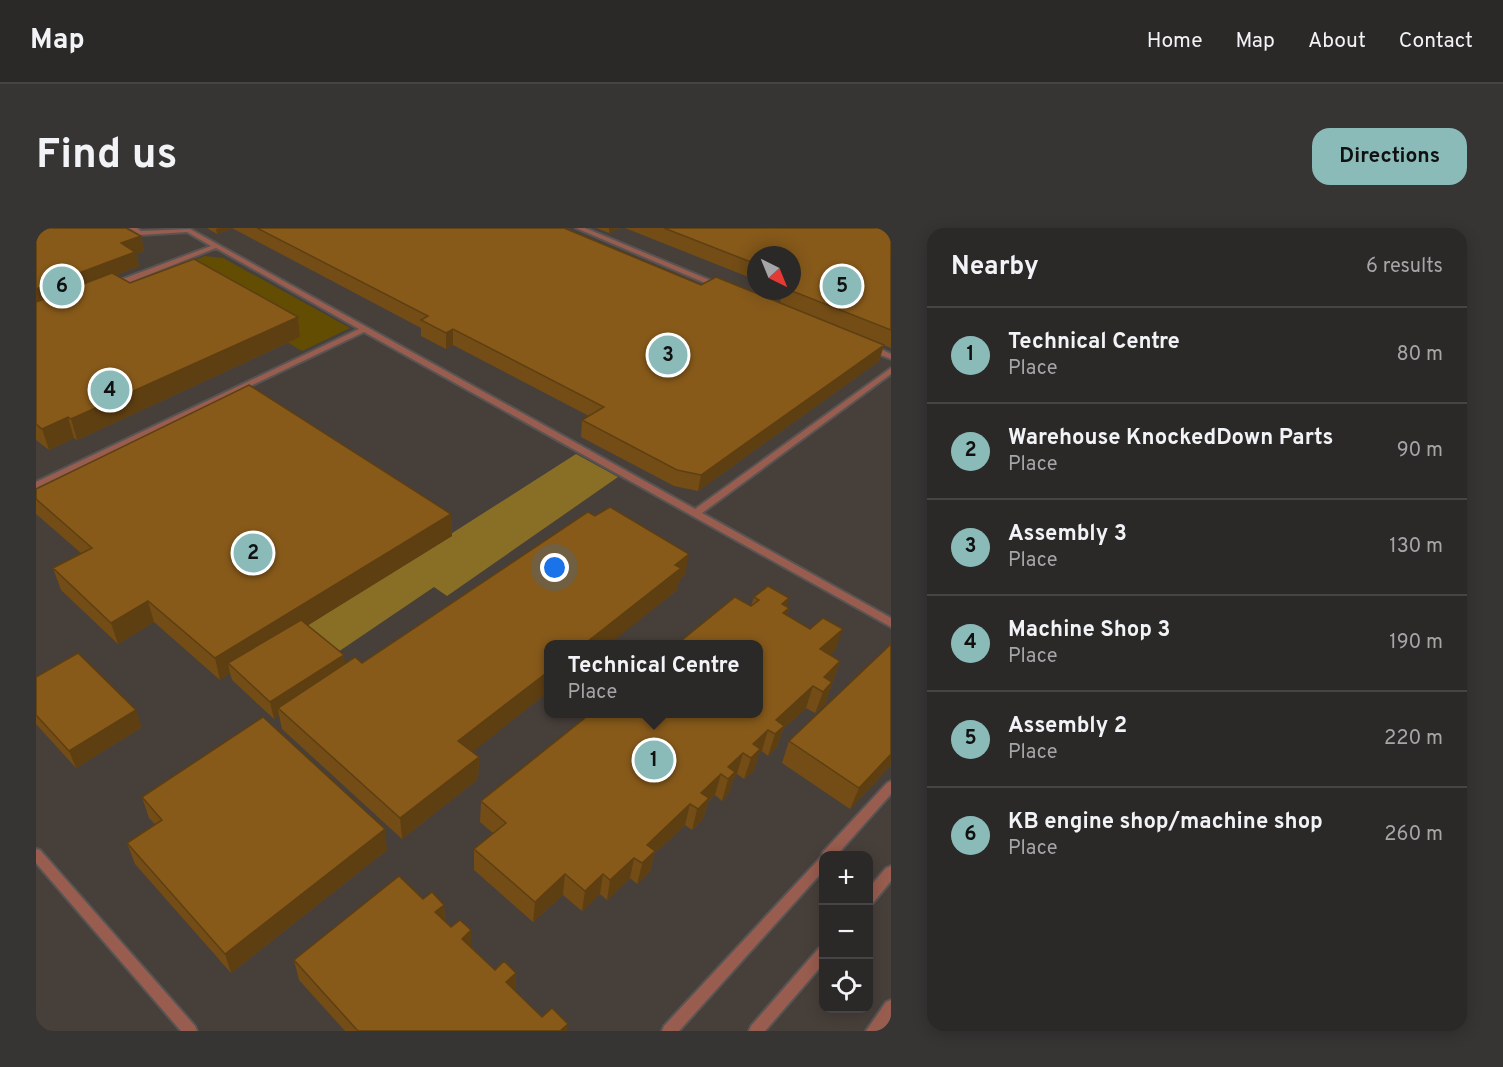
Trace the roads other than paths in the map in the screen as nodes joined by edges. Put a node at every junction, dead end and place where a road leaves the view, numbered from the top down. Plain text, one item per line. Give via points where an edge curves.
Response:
1 (132, 228) edge
2 (170, 228) edge
3 (579, 228) edge
4 (188, 229) edge
5 (153, 233) junction
6 (216, 246) junction
7 (730, 290) edge
8 (99, 291) edge
9 (366, 328) junction
10 (859, 344) edge
11 (891, 357) edge
12 (891, 370) edge
13 (36, 485) edge
14 (696, 513) junction
15 (891, 623) edge
16 (891, 786) edge
17 (832, 851) edge
18 (36, 854) edge
19 (819, 866) edge
20 (891, 872) edge
21 (873, 893) edge
22 (819, 958) edge
23 (891, 1007) edge
24 (190, 1031) edge
25 (669, 1031) edge
26 (756, 1031) edge
27 (873, 1031) edge

1 - 5 lane
2 - 5 lane
3 - 7 lane
4 - 5 lane
4 - 6 lane
6 - 8 lane
6 - 9 lane
9 - 13 lane
9 - 14 lane
10 - 11 lane
12 - 14 lane
14 - 15 lane
16 - 17 lane
18 - 24 lane
19 - 25 lane
20 - 21 lane
22 - 26 lane
23 - 27 lane

